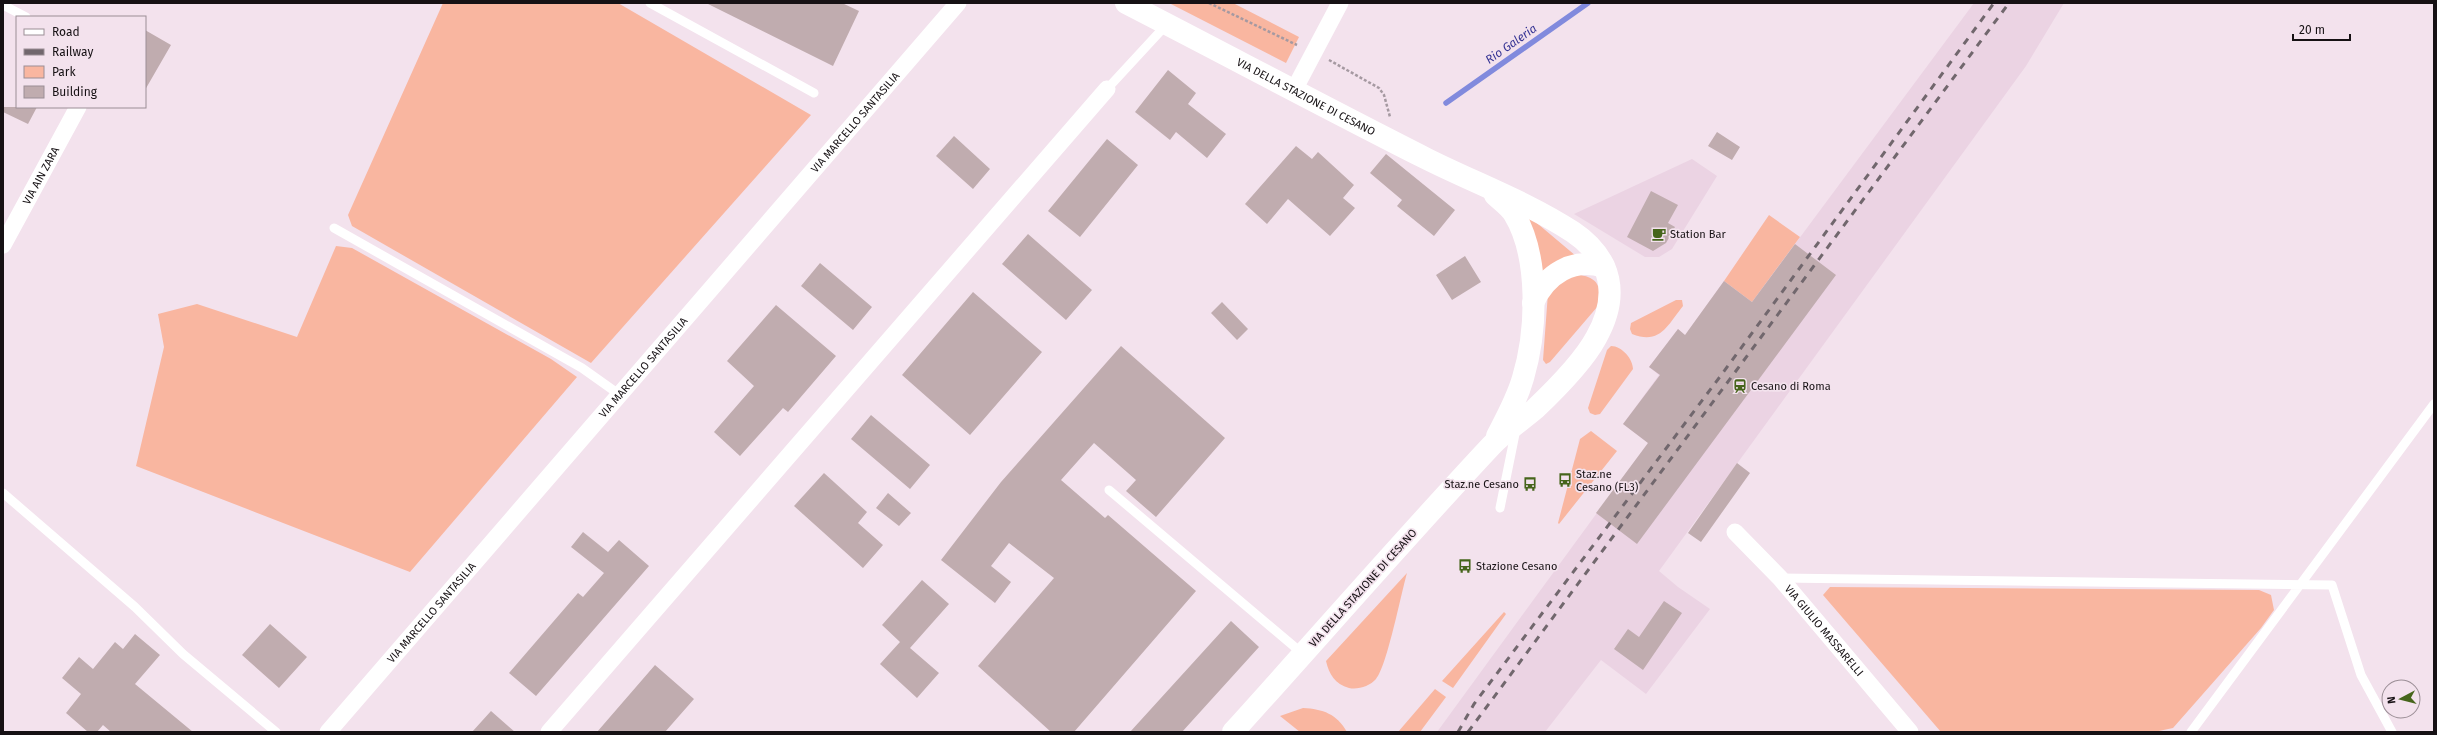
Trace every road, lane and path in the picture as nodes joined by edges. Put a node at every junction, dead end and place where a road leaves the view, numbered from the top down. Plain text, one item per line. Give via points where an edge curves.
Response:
1 (650, 3) edge
2 (958, 3) edge
3 (1126, 3) edge
4 (1340, 3) edge
5 (3, 5) edge
6 (24, 16) edge
7 (1167, 24) junction
8 (1107, 89) joint
9 (1294, 90) junction
10 (814, 93) dead end
11 (77, 108) edge
12 (1487, 188) junction
13 (334, 228) dead end
14 (3, 245) edge
15 (1604, 267) junction
16 (1533, 302) junction
17 (620, 395) junction
18 (2434, 404) edge
19 (1517, 424) junction
20 (1494, 443) junction
21 (1109, 490) dead end
22 (3, 493) edge
23 (1500, 508) dead end
24 (1735, 532) dead end
25 (1780, 578) junction
26 (2300, 585) junction
27 (1303, 654) junction
28 (276, 732) edge
29 (328, 732) edge
30 (549, 732) edge
31 (1233, 732) edge
32 (1910, 732) edge
33 (2191, 732) edge
34 (2392, 732) edge

1 - 10 lane
2 - 17 street, VIA MARCELLO SANTASILIA
3 - 7 street, VIA DELLA STAZIONE DI CESANO
4 - 9 street
5 - 6 lane
7 - 8 lane
7 - 9 street, VIA DELLA STAZIONE DI CESANO
8 - 30 street
9 - 12 street, VIA DELLA STAZIONE DI CESANO
11 - 14 street, VIA AIN ZARA
12 - 15 street, VIA DELLA STAZIONE DI CESANO via 1528,206 1574,232 1592,249
12 - 16 street, VIA DELLA STAZIONE DI CESANO via 1513,213 1523,234 1531,264
13 - 17 lane via 582,368
15 - 16 street, VIA DELLA STAZIONE DI CESANO via 1582,263 1565,268 1545,282
15 - 19 street, VIA DELLA STAZIONE DI CESANO via 1610,298 1604,322 1595,340 1546,398
16 - 20 street, VIA DELLA STAZIONE DI CESANO via 1523,377 1514,403
17 - 29 street, VIA MARCELLO SANTASILIA
18 - 26 lane
19 - 20 street, VIA DELLA STAZIONE DI CESANO
19 - 23 lane
20 - 27 street, VIA DELLA STAZIONE DI CESANO
21 - 27 lane
22 - 28 lane
24 - 25 street, VIA GIULIO MASSARELLI
25 - 26 lane
25 - 32 street, VIA GIULIO MASSARELLI
26 - 33 lane
26 - 34 lane via 2332,585 2361,675
27 - 31 street, VIA DELLA STAZIONE DI CESANO

